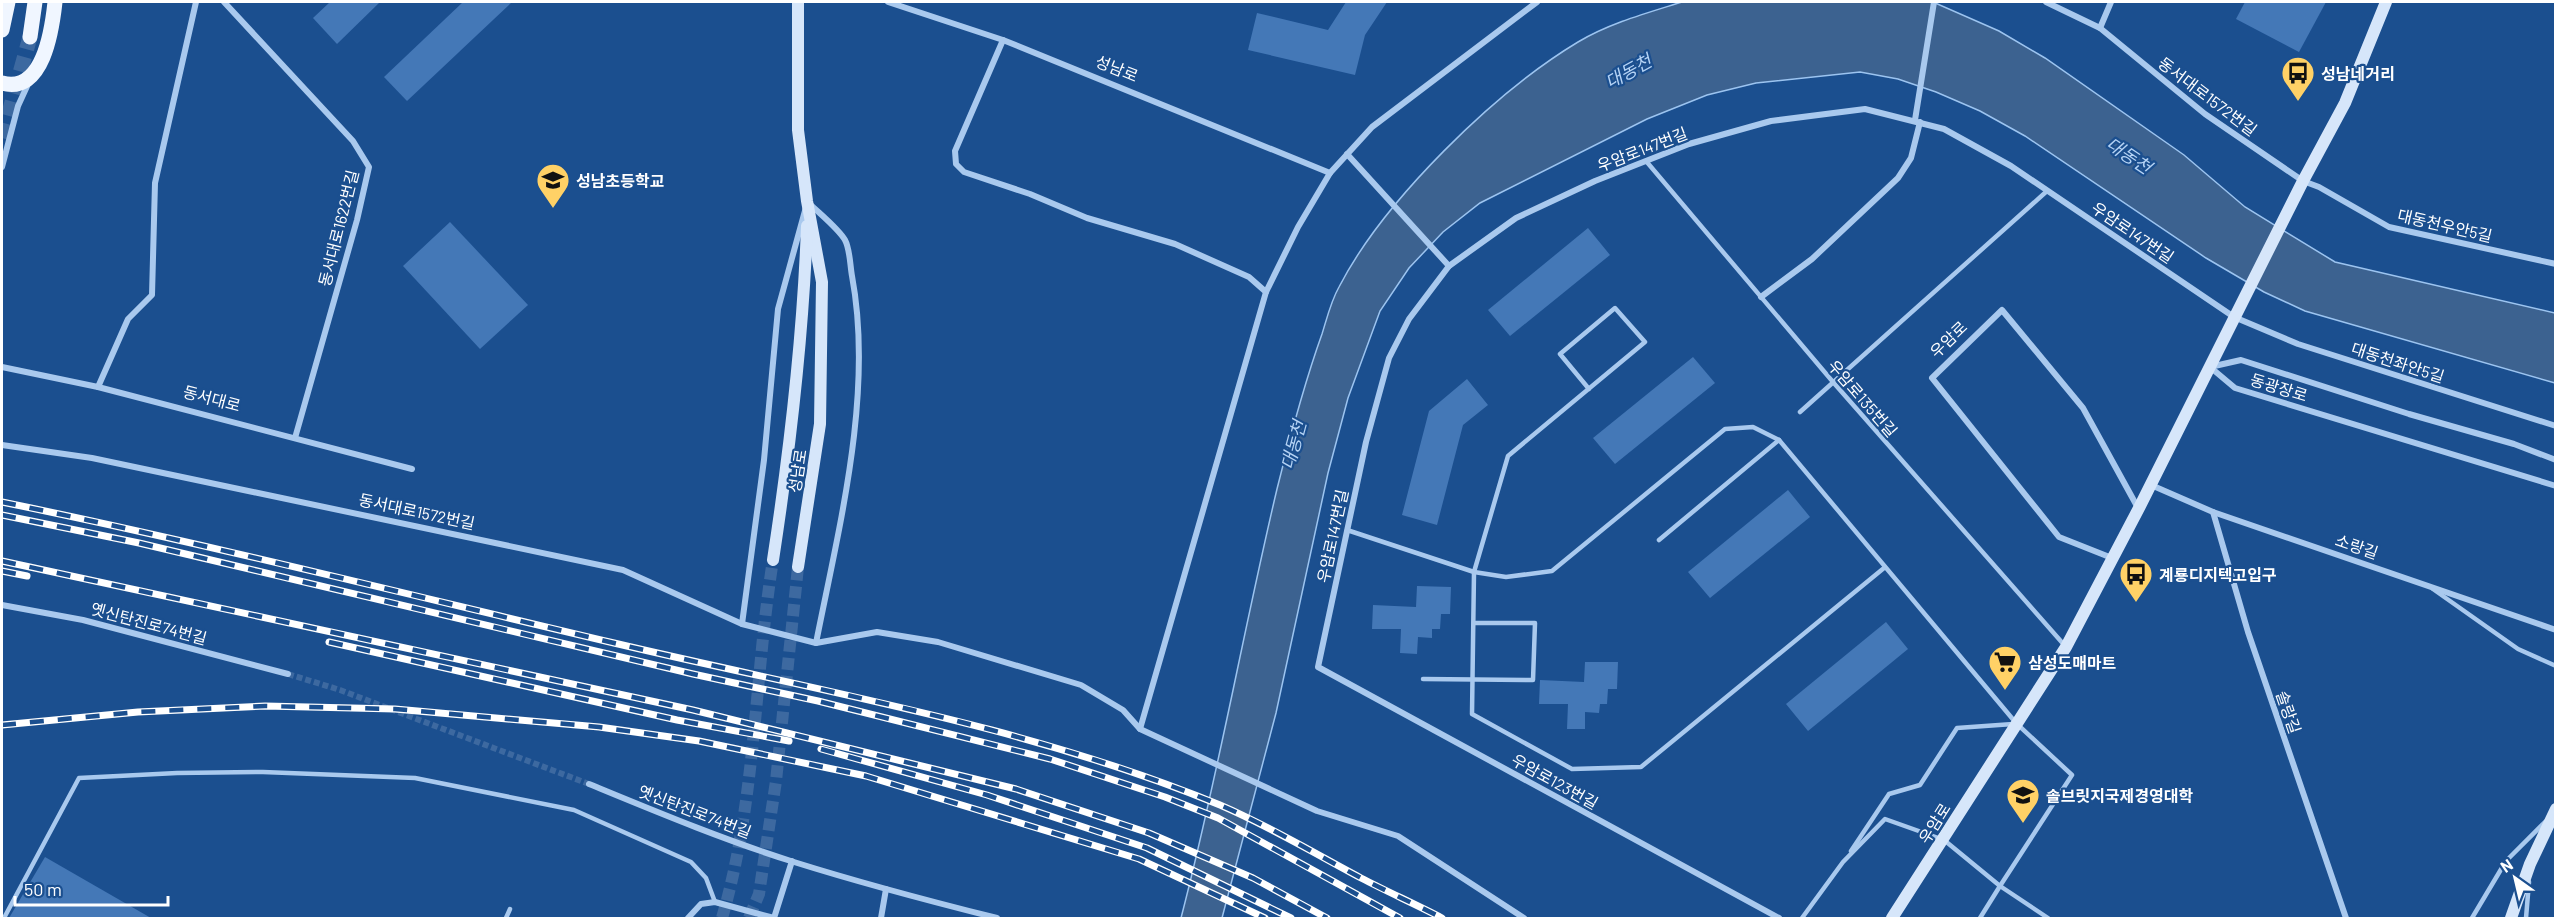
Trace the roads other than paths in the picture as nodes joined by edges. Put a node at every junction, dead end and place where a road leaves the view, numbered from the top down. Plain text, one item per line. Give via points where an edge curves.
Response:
1 (8, 2) edge
2 (35, 2) edge
3 (55, 2) edge
4 (196, 2) edge
5 (224, 2) edge
6 (798, 2) edge
7 (888, 2) edge
8 (1537, 2) edge
9 (1934, 2) edge
10 (2046, 2) edge
11 (2111, 2) edge
12 (2386, 2) edge
13 (2100, 28) junction
14 (2, 30) edge
15 (30, 37) tunnel mouth
16 (1003, 40) junction
17 (31, 78) junction
18 (2, 83) edge
19 (1917, 121) junction
20 (3, 151) edge
21 (1347, 154) junction
22 (1646, 161) junction
23 (2, 167) edge
24 (1330, 173) junction
25 (2303, 181) junction
26 (2047, 190) junction
27 (807, 201) junction
28 (2556, 264) edge
29 (1449, 266) junction
30 (1266, 292) junction
31 (1761, 297) junction
32 (2234, 317) junction
33 (2, 367) edge
34 (2210, 367) junction
35 (1833, 382) junction
36 (98, 387) junction
37 (1589, 389) junction
38 (1800, 412) dead end
39 (2556, 426) edge
40 (295, 438) junction
41 (1779, 440) junction
42 (2, 445) edge
43 (2556, 460) edge
44 (412, 469) dead end
45 (2150, 485) junction
46 (2556, 486) edge
47 (2139, 508) junction
48 (2213, 512) junction
49 (1347, 530) junction
50 (1659, 540) dead end
51 (2113, 558) junction
52 (773, 560) tunnel mouth
53 (798, 567) tunnel mouth
54 (1884, 568) junction
55 (1474, 572) junction
56 (2426, 585) junction
57 (2, 605) edge
58 (1474, 623) junction
59 (742, 624) junction
60 (2556, 630) edge
61 (816, 643) junction
62 (2066, 647) junction
63 (2556, 666) edge
64 (1318, 667) joint
65 (288, 674) tunnel mouth
66 (1423, 680) dead end
67 (1473, 680) junction
68 (2016, 723) junction
69 (1140, 729) junction
70 (589, 784) tunnel mouth
71 (2554, 811) edge
72 (1944, 840) junction
73 (792, 861) junction
74 (1844, 862) junction
75 (2530, 864) junction
76 (2000, 886) junction
77 (886, 890) junction
78 (715, 902) junction
79 (510, 909) dead end
80 (4, 918) edge
81 (506, 918) edge
82 (688, 918) edge
83 (774, 918) edge
84 (881, 918) edge
85 (997, 918) edge
86 (1524, 918) edge
87 (1779, 918) edge
88 (1802, 918) edge
89 (1892, 918) edge
90 (1980, 918) edge
91 (2048, 918) edge
92 (2346, 918) edge
93 (2472, 918) edge
94 (2511, 918) edge
95 (2526, 918) edge

1 - 14 main road
2 - 15 main road
3 - 17 main road via 50,41
4 - 36 street via 155,183 152,295 128,319
5 - 40 street, 동서대로1622번길 via 353,141 369,167
6 - 27 main road, 성남로 via 798,130
7 - 16 street, 성남로
8 - 21 street via 1372,127
9 - 19 street
10 - 13 street, 동서대로1572번길
11 - 13 street
12 - 25 main road, 우암로 via 2345,103
13 - 25 street, 동서대로1572번길 via 2205,114
16 - 24 street, 성남로
16 - 30 street via 955,151 956,164 964,172 1087,218 1175,244 1249,277
17 - 18 main road via 12,86
17 - 20 street
19 - 22 street, 우암로147번길 via 1865,109 1771,121 1689,144
19 - 26 street, 우암로147번길 via 1944,129
19 - 31 street via 1911,158 1898,178 1812,259
20 - 23 street
21 - 24 street
21 - 29 street
22 - 29 street, 우암로147번길 via 1516,218
22 - 31 lane, 우암로135번길
24 - 30 street
25 - 28 street, 대동천우안5길 via 2390,227
25 - 32 main road, 우암로
26 - 32 street, 우암로147번길
26 - 35 lane
27 - 52 main road, 성남로 via 794,421
27 - 53 main road, 성남로 via 822,282 820,424
27 - 59 street via 778,309 764,460
27 - 61 street via 845,240 858,321 859,365 839,524
29 - 49 street, 우암로147번길 via 1409,319 1389,358
30 - 69 street
31 - 35 lane, 우암로135번길
32 - 34 main road, 우암로
32 - 39 street, 대동천좌안5길 via 2298,344
33 - 36 street, 동서대로
34 - 43 street, 동광장로 via 2241,360
34 - 45 main road, 우암로
34 - 46 street, 동광장로 via 2235,388
35 - 38 lane
35 - 62 lane, 우암로135번길
36 - 40 street, 동서대로
37 - 37 lane via 1645,342 1615,308 1560,354
37 - 55 lane via 1508,456
40 - 44 street, 동서대로
41 - 50 lane
41 - 54 lane
41 - 55 lane via 1753,427 1725,429 1552,571 1506,577
42 - 59 street, 동서대로1572번길 via 103,460 623,570
45 - 47 main road, 우암로
45 - 48 street, 소랑길
47 - 51 main road, 우암로
47 - 51 street, 우암로 via 2083,408 2002,310 1932,378 2059,537
48 - 56 street, 소랑길
48 - 92 street, 솔랑길 via 2252,643
49 - 55 lane
49 - 64 street, 우암로147번길
51 - 62 main road, 우암로
54 - 67 lane via 1641,767 1572,769 1472,714
54 - 68 lane
55 - 58 lane
56 - 60 street, 소랑길
56 - 63 lane via 2518,650
57 - 65 street, 옛신탄진로74번길 via 83,620
58 - 67 lane
58 - 67 lane via 1535,623 1533,680
59 - 61 street, 동서대로1572번길
61 - 69 street via 877,632 938,642 1081,685 1123,710
62 - 68 main road, 우암로
64 - 87 street, 우암로123번길
66 - 67 lane
68 - 72 main road, 우암로
68 - 74 lane via 1957,728 1920,785 1888,794
68 - 76 lane via 2072,775
69 - 86 street via 1317,811 1398,836
70 - 73 street, 옛신탄진로74번길 via 678,821
71 - 75 main road
71 - 93 lane via 2506,861
72 - 74 lane via 1885,819
72 - 76 lane
72 - 89 main road, 우암로
73 - 77 street, 옛신탄진로74번길
73 - 83 street
74 - 88 lane
75 - 94 main road
75 - 95 lane
76 - 90 lane
76 - 91 lane
77 - 84 street
77 - 85 street, 옛신탄진로74번길
78 - 80 lane via 706,878 691,862 574,810 415,778 177,773 79,778
78 - 82 street via 701,904
78 - 83 street
79 - 81 lane

